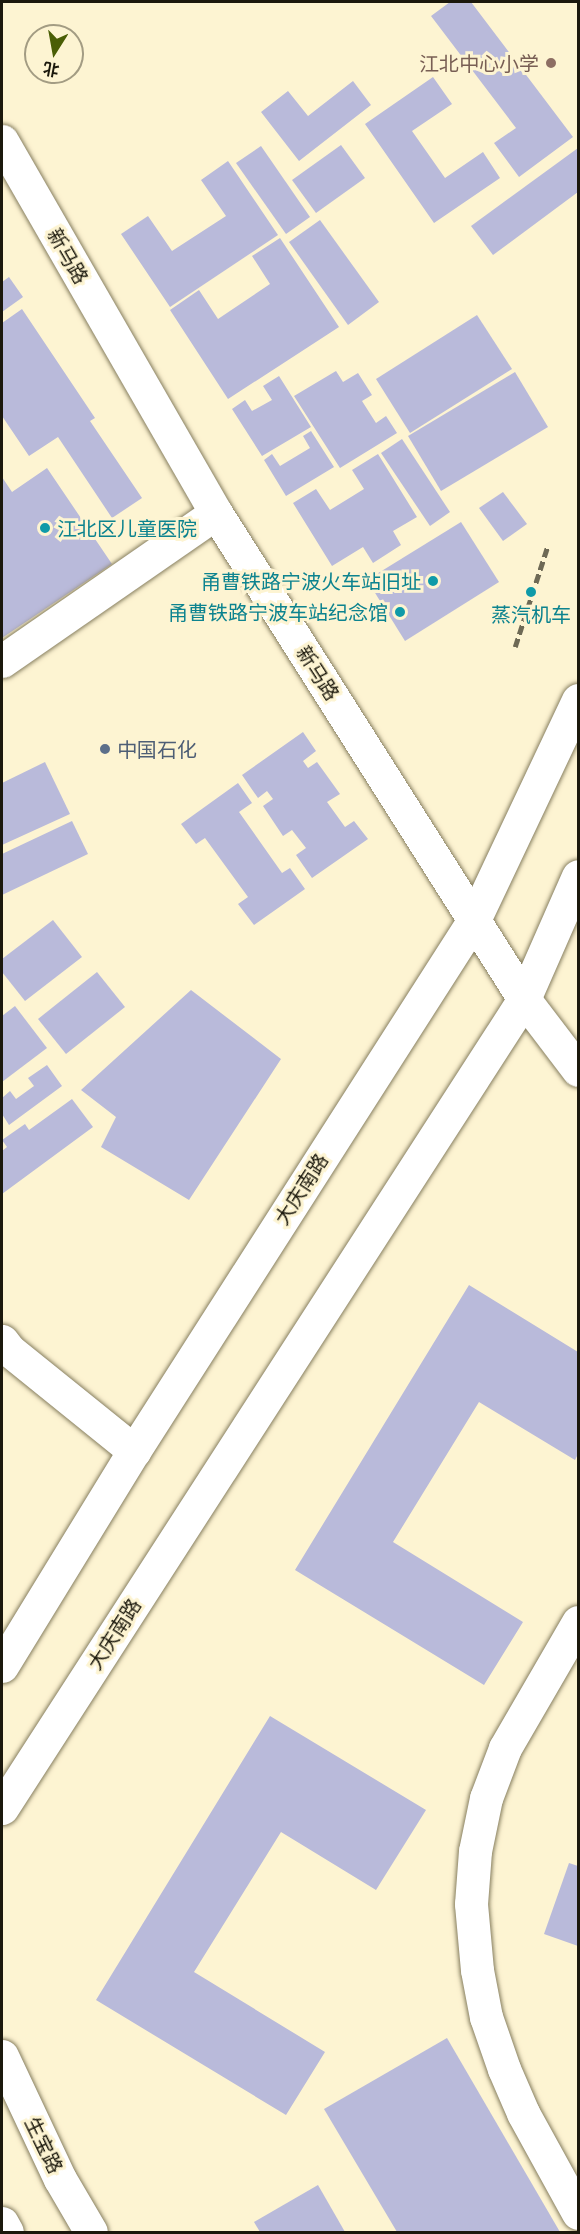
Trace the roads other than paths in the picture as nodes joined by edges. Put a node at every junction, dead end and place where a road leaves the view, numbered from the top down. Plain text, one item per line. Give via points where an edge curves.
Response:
1 (2, 141) edge
2 (216, 513) junction
3 (2, 661) edge
4 (579, 700) edge
5 (579, 876) edge
6 (475, 918) junction
7 (524, 999) junction
8 (579, 1070) edge
9 (2, 1341) edge
10 (134, 1451) junction
11 (579, 1622) edge
12 (2, 1666) edge
13 (2, 1808) edge
14 (2, 2056) edge
15 (579, 2213) edge
16 (2, 2223) edge
17 (7, 2232) edge
18 (91, 2232) edge

1 - 2 main road, 新马路
2 - 3 main road
2 - 6 main road, 新马路
4 - 6 main road, 大庆南路
5 - 7 main road, 大庆南路
6 - 7 main road, 新马路
6 - 10 main road, 大庆南路
7 - 8 main road, 新马路
7 - 13 main road, 大庆南路
9 - 10 main road
10 - 12 main road, 大庆南路
11 - 15 main road via 505,1748 486,1798 475,1851 471,1904 486,2017 523,2113
14 - 18 main road, 生宝路 via 60,2179
16 - 17 main road

